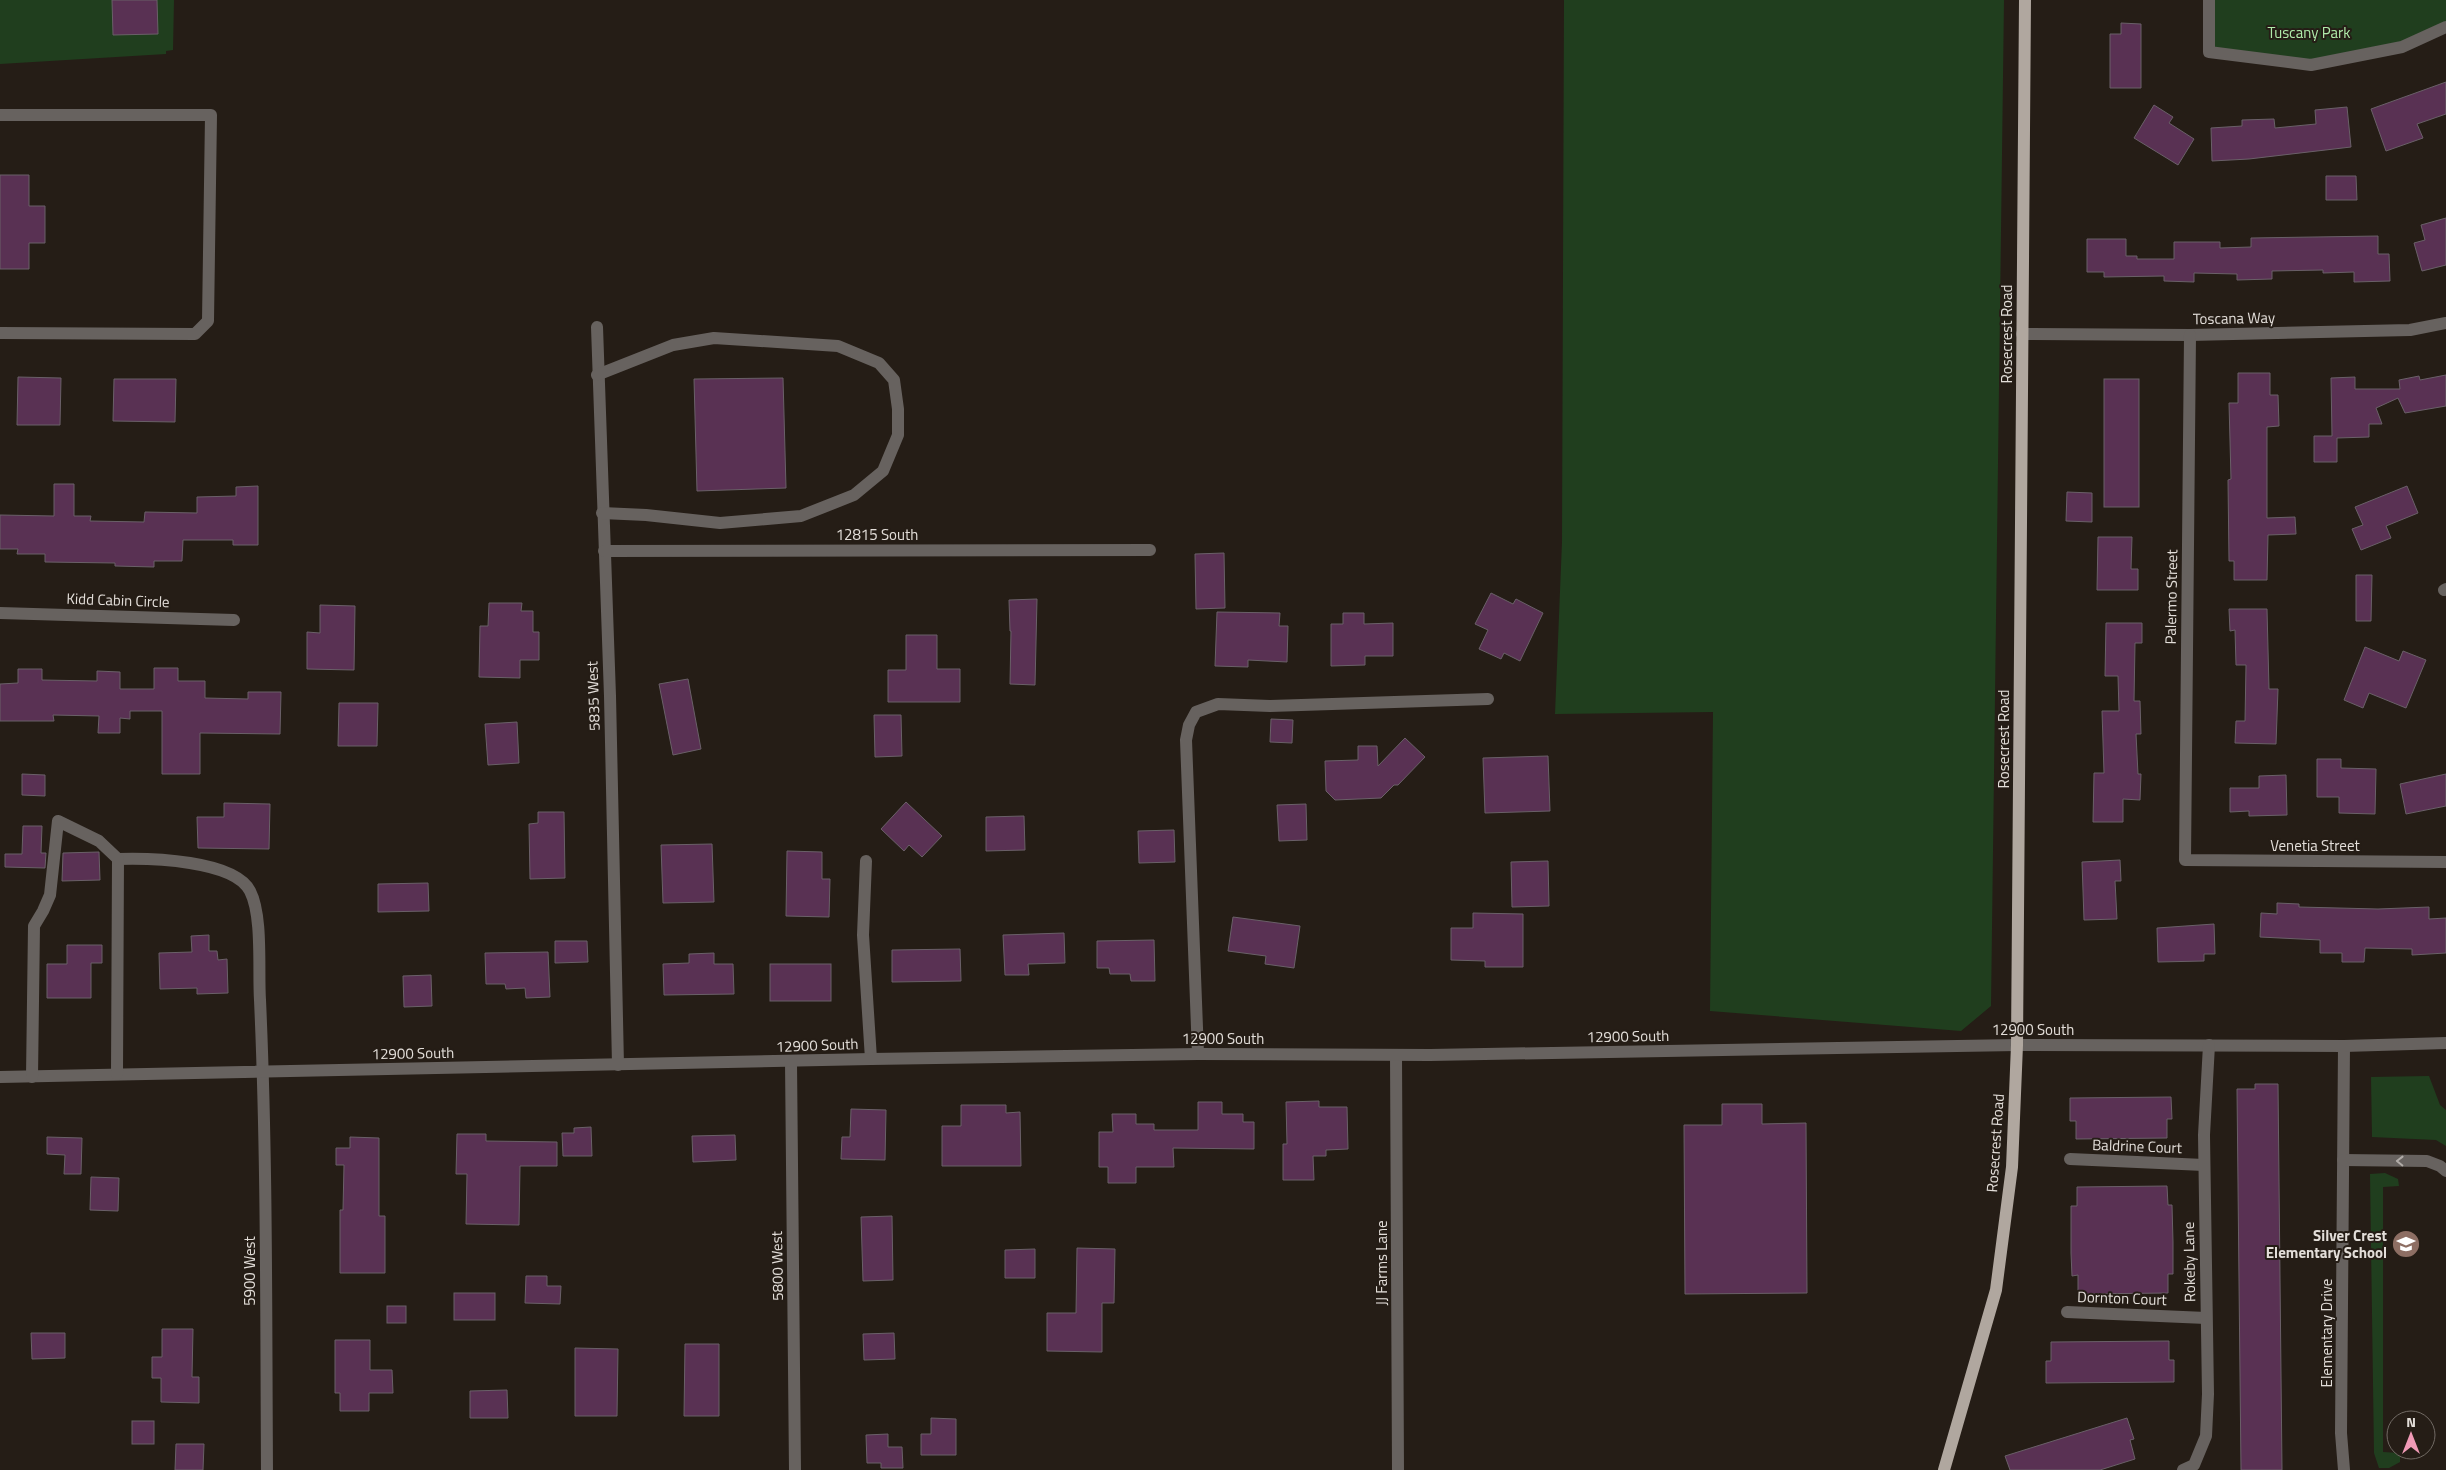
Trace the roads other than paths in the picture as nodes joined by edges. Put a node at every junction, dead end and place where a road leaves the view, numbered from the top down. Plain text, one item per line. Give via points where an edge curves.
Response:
1 (2025, 0) edge
2 (2209, 0) edge
3 (2446, 27) edge
4 (0, 115) edge
5 (2446, 323) edge
6 (597, 327) dead end
7 (0, 333) edge
8 (2022, 334) junction
9 (2190, 335) junction
10 (597, 375) junction
11 (602, 513) junction
12 (1150, 550) dead end
13 (604, 551) junction
14 (0, 613) edge
15 (234, 620) dead end
16 (1488, 699) dead end
17 (118, 859) junction
18 (2185, 860) joint
19 (866, 861) dead end
20 (2446, 862) edge
21 (2446, 1044) edge
22 (2017, 1045) junction
23 (2209, 1045) junction
24 (2344, 1046) junction
25 (1198, 1054) junction
26 (1396, 1055) junction
27 (871, 1059) junction
28 (791, 1062) junction
29 (618, 1065) junction
30 (264, 1073) junction
31 (117, 1074) junction
32 (0, 1077) edge
33 (32, 1077) junction
34 (2070, 1159) dead end
35 (2343, 1160) junction
36 (2204, 1165) junction
37 (2446, 1171) edge
38 (2067, 1312) dead end
39 (2206, 1318) junction
40 (267, 1470) edge
41 (795, 1470) edge
42 (1398, 1470) edge
43 (1944, 1470) edge
44 (2183, 1470) edge
45 (2344, 1470) edge

1 - 8 main road, Rosecrest Road
2 - 3 street via 2209,52 2311,64 2402,47
4 - 7 street via 211,115 208,321 195,334
5 - 9 street, Toscana Way via 2410,330
6 - 10 street, 5835 West
8 - 9 street, Toscana Way
8 - 22 main road, Rosecrest Road
9 - 18 street, Palermo Street
10 - 11 street, 5835 West
10 - 11 street via 673,345 714,338 838,346 879,363 894,380 898,409 898,435 883,471 854,495 801,516 720,523
11 - 13 street, 5835 West
12 - 13 street, 12815 South
13 - 29 street, 5835 West
14 - 15 street, Kidd Cabin Circle
16 - 25 street via 1270,706 1218,704 1196,712 1186,740
17 - 30 street, 5900 West via 189,862 220,870 240,880 250,891 257,917
17 - 31 street
17 - 33 street via 99,841 58,821 50,895 34,926
18 - 20 street, Venetia Street
19 - 27 street via 863,935
21 - 24 street, 12900 South
22 - 23 street, 12900 South
22 - 26 street, 12900 South
22 - 43 main road, Rosecrest Road via 2012,1167 1996,1290
23 - 24 street, 12900 South
23 - 36 street, Rokeby Lane
24 - 35 street, Elementary Drive
25 - 26 street, 12900 South
25 - 27 street, 12900 South
26 - 42 street, JJ Farms Lane
27 - 28 street, 12900 South
28 - 29 street, 12900 South
28 - 41 street, 5800 West
29 - 30 street, 12900 South
30 - 31 street, 12900 South
30 - 40 street, 5900 West
31 - 33 street, 12900 South
32 - 33 street, 12900 South
34 - 36 street, Baldrine Court
37 -> 35 street via 2427,1161
35 - 45 street, Elementary Drive via 2341,1433
36 - 39 street, Rokeby Lane
38 - 39 street, Dornton Court
39 - 44 street, Rokeby Lane via 2206,1436 2194,1465

